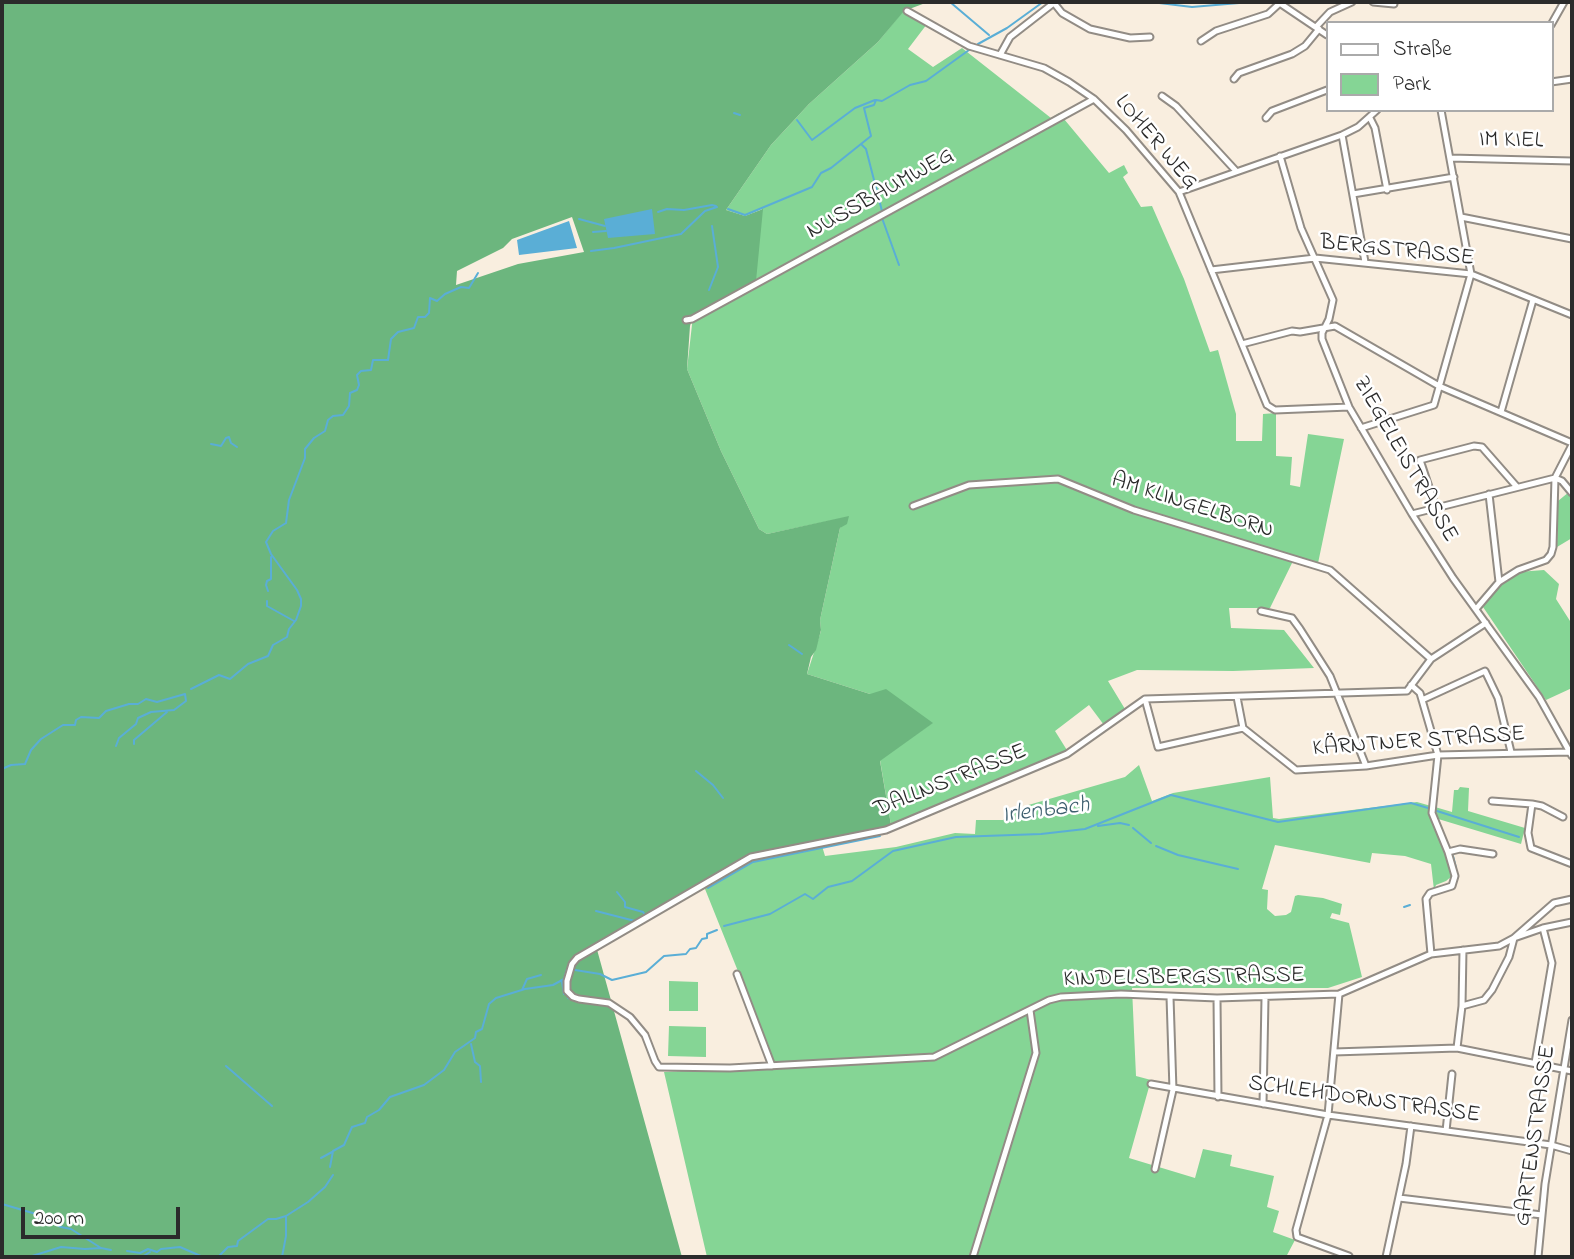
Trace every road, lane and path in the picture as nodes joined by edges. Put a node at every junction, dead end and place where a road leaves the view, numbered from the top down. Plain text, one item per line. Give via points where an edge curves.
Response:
1 (1054, 2) edge
2 (1279, 2) edge
3 (1352, 2) edge
4 (1373, 2) edge
5 (1564, 2) edge
6 (1394, 4) dead end
7 (907, 11) dead end
8 (1553, 21) edge
9 (1318, 28) junction
10 (1326, 33) edge
11 (1150, 37) dead end
12 (1201, 41) dead end
13 (1000, 55) junction
14 (1234, 79) dead end
15 (1572, 79) edge
16 (1553, 82) edge
17 (1326, 90) edge
18 (1162, 96) dead end
19 (1094, 99) junction
20 (1375, 112) edge
21 (1441, 112) edge
22 (1266, 118) dead end
23 (1370, 118) junction
24 (1342, 135) junction
25 (1280, 156) junction
26 (1450, 158) junction
27 (1572, 161) edge
28 (1237, 171) junction
29 (1454, 177) junction
30 (1387, 190) junction
31 (1180, 192) junction
32 (1353, 194) junction
33 (1461, 217) junction
34 (1572, 239) edge
35 (1315, 258) junction
36 (1365, 262) junction
37 (1212, 270) junction
38 (1471, 274) junction
39 (1533, 300) junction
40 (1572, 315) edge
41 (686, 320) dead end
42 (1324, 329) junction
43 (1242, 344) junction
44 (1439, 386) junction
45 (1349, 408) junction
46 (1501, 412) junction
47 (1361, 428) junction
48 (1572, 444) edge
49 (1555, 478) junction
50 (1517, 488) junction
51 (1572, 492) edge
52 (1489, 494) junction
53 (914, 506) dead end
54 (1436, 508) junction
55 (1412, 514) junction
56 (1499, 582) junction
57 (1476, 609) junction
58 (1261, 611) dead end
59 (1486, 623) junction
60 (1431, 659) junction
61 (1411, 685) junction
62 (1338, 693) junction
63 (1237, 696) junction
64 (1145, 699) junction
65 (1422, 700) junction
66 (1243, 728) junction
67 (1511, 752) junction
68 (1570, 754) edge
69 (1438, 755) junction
70 (1366, 766) junction
71 (1492, 801) dead end
72 (1532, 804) junction
73 (1563, 817) dead end
74 (1448, 852) junction
75 (1493, 854) dead end
76 (1572, 864) edge
77 (1572, 899) edge
78 (1572, 922) edge
79 (1543, 928) junction
80 (1514, 938) junction
81 (1463, 950) junction
82 (1431, 954) junction
83 (737, 974) dead end
84 (1339, 994) junction
85 (1170, 997) junction
86 (1265, 998) junction
87 (1217, 999) junction
88 (1462, 1006) junction
89 (1030, 1010) junction
90 (1572, 1020) edge
91 (1457, 1048) junction
92 (1334, 1052) junction
93 (1535, 1063) junction
94 (772, 1066) junction
95 (659, 1067) joint
96 (1564, 1069) junction
97 (1572, 1071) edge
98 (1452, 1074) dead end
99 (1151, 1084) dead end
100 (1172, 1090) junction
101 (1218, 1097) junction
102 (1263, 1104) junction
103 (1328, 1115) junction
104 (1411, 1126) junction
105 (1446, 1131) junction
106 (1552, 1145) junction
107 (1572, 1151) edge
108 (1155, 1169) dead end
109 (1399, 1198) junction
110 (1542, 1215) junction
111 (1349, 1256) edge
112 (974, 1257) edge
113 (1386, 1257) edge
114 (1538, 1257) edge

1 - 11 street via 1062,13 1090,29 1130,38
1 - 13 street via 1010,37
2 - 9 street
2 - 12 street via 1268,14
3 - 9 street via 1330,12
4 - 6 street
5 - 8 street
7 - 13 street, LOHER WEG via 969,46
9 - 10 street
9 - 14 street via 1305,46 1292,54
13 - 19 street, LOHER WEG via 1044,68
15 - 16 street
17 - 22 street via 1272,111
18 - 28 street
19 - 31 street, LOHER WEG
19 - 41 street, NUSSBAUMWEG
20 - 23 street
21 - 26 street
23 - 24 street
23 - 30 street
24 - 25 street
24 - 32 street
25 - 28 street
25 - 35 street, ZIEGELEISTRASSE
26 - 27 street, IM KIEL
26 - 29 street
28 - 31 street
29 - 30 street
29 - 33 street
30 - 32 street
31 - 37 street, LOHER WEG
32 - 36 street
33 - 34 street
33 - 38 street
35 - 36 street, BERGSTRASSE
35 - 37 street, BERGSTRASSE
35 - 42 street, ZIEGELEISTRASSE via 1333,300
36 - 38 street, BERGSTRASSE
37 - 43 street, LOHER WEG
38 - 39 street, BERGSTRASSE
38 - 44 street
39 - 40 street, BERGSTRASSE
39 - 46 street
42 - 43 street via 1292,331
42 - 44 street via 1335,326
42 - 45 street, ZIEGELEISTRASSE via 1322,339
43 - 45 street, LOHER WEG via 1271,408
44 - 46 street
44 - 47 street via 1434,405
45 - 47 street, ZIEGELEISTRASSE
46 - 48 street
47 - 55 street, ZIEGELEISTRASSE
48 - 49 street
49 - 50 street
49 - 51 street
49 - 56 street via 1551,554
50 - 52 street
50 - 54 street via 1482,447 1474,446 1420,460
52 - 54 street
52 - 56 street
53 - 60 street, AM KLINGELBORN via 969,485 1058,479 1134,510 1330,570
54 - 55 street
55 - 57 street, ZIEGELEISTRASSE
56 - 57 street
57 - 59 street, ZIEGELEISTRASSE
58 - 62 street via 1292,618
59 - 60 street
59 - 68 street, ZIEGELEISTRASSE via 1539,697
60 - 61 street
61 - 62 street via 1407,691
61 - 65 street
62 - 63 street
62 - 70 street
63 - 64 street
63 - 66 street
64 - 66 street via 1158,747
64 - 95 street, DALLNSTRASSE via 1067,754 886,830 751,857 577,958 567,981 569,995 609,1003 629,1015 645,1035
65 - 67 street via 1485,671 1498,698
65 - 69 street
66 - 70 street, KÄRNTNER STRASSE via 1296,770
67 - 68 street, KÄRNTNER STRASSE
67 - 69 street, KÄRNTNER STRASSE
69 - 70 street, KÄRNTNER STRASSE
69 - 74 street via 1432,813
71 - 72 street
72 - 73 street
72 - 76 street via 1531,848
74 - 75 street via 1460,849
74 - 82 street via 1454,882 1426,899
77 - 80 street, KINDELSBERGSTRASSE via 1554,902
78 - 79 street
79 - 80 street
79 - 93 street via 1552,963
80 - 81 street, KINDELSBERGSTRASSE via 1499,946
80 - 88 street via 1492,990 1484,1000
81 - 82 street, KINDELSBERGSTRASSE
81 - 88 street
82 - 84 street, KINDELSBERGSTRASSE
83 - 94 street
84 - 86 street, KINDELSBERGSTRASSE
84 - 92 street
85 - 87 street, KINDELSBERGSTRASSE
85 - 89 street, KINDELSBERGSTRASSE via 1061,997
85 - 100 street
86 - 87 street, KINDELSBERGSTRASSE
86 - 102 street
87 - 101 street
88 - 91 street
89 - 94 street, KINDELSBERGSTRASSE via 934,1057
89 - 112 street via 1035,1053
90 - 96 street, GARTENSTRASSE
91 - 92 street
91 - 93 street
92 - 103 street
93 - 96 street
94 - 95 street, KINDELSBERGSTRASSE
96 - 97 street
96 - 106 street, GARTENSTRASSE
98 - 105 street
99 - 100 street, SCHLEHDORNSTRASSE
100 - 101 street, SCHLEHDORNSTRASSE
100 - 108 street
101 - 102 street, SCHLEHDORNSTRASSE
102 - 103 street, SCHLEHDORNSTRASSE
103 - 104 street, SCHLEHDORNSTRASSE
103 - 111 street via 1297,1237
104 - 105 street, SCHLEHDORNSTRASSE
104 - 109 street
105 - 106 street, SCHLEHDORNSTRASSE
106 - 107 street, SCHLEHDORNSTRASSE
106 - 110 street, GARTENSTRASSE
109 - 110 street
109 - 113 street
110 - 114 street, GARTENSTRASSE

